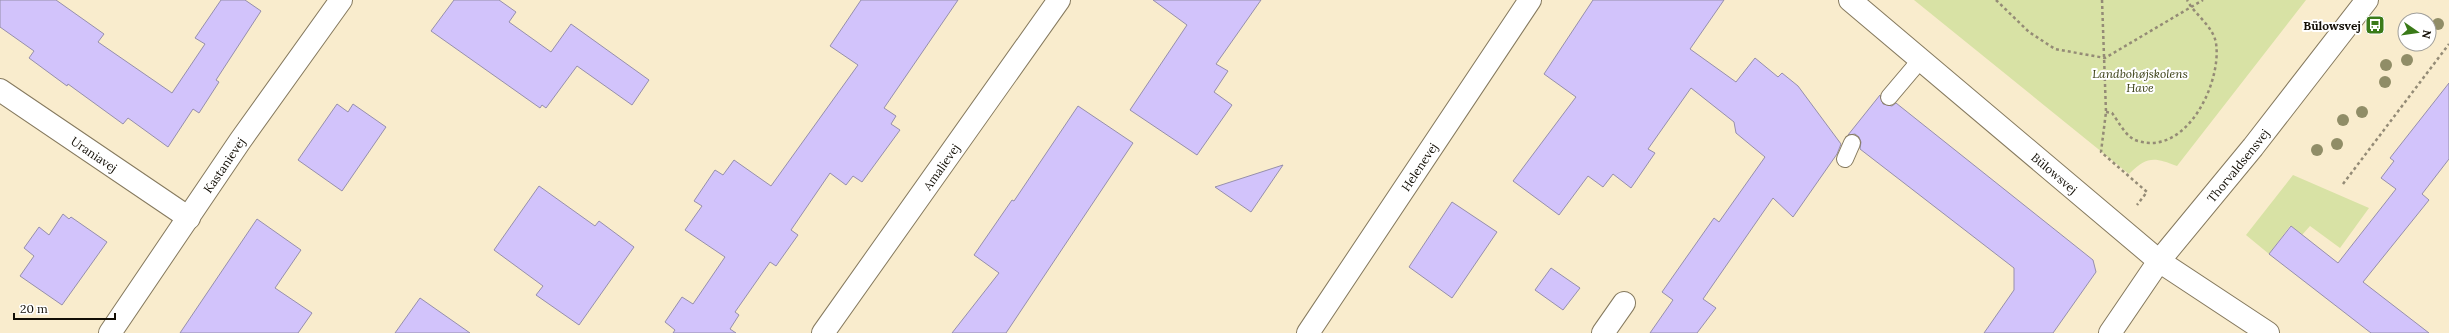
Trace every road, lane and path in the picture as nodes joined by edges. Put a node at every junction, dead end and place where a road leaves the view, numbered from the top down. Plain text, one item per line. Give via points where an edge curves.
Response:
1 (341, 0) edge
2 (1059, 0) edge
3 (1530, 0) edge
4 (1850, 0) edge
5 (1996, 0) edge
6 (2102, 0) edge
7 (2187, 0) edge
8 (2203, 0) edge
9 (2367, 0) edge
10 (2192, 8) junction
11 (2449, 44) edge
12 (1922, 58) junction
13 (2104, 58) junction
14 (0, 90) edge
15 (1889, 97) dead end
16 (2106, 112) junction
17 (1852, 143) dead end
18 (1846, 160) dead end
19 (2343, 184) dead end
20 (2147, 192) dead end
21 (189, 218) junction
22 (2159, 261) junction
23 (1624, 303) dead end
24 (110, 333) edge
25 (823, 333) edge
26 (1308, 333) edge
27 (1603, 333) edge
28 (2110, 333) edge
29 (2268, 333) edge

1 - 21 street, Kastanievej via 240,141
2 - 25 street, Amalievej
3 - 26 street, Helenevej
4 - 12 street, Bülowsvej
5 - 13 path via 2029,32 2056,49
6 - 13 path
7 - 10 path
8 - 10 path
9 - 22 street, Thorvaldsensvej via 2253,147
10 - 13 path
10 - 16 path via 2213,32 2216,51 2216,71 2196,115 2178,135 2155,142 2138,141 2127,134 2112,112
11 - 19 path
12 - 15 lane
12 - 22 street, Bülowsvej
13 - 16 path
14 - 21 street, Uraniavej
16 - 20 path via 2101,152
17 - 18 lane
21 - 24 street, Kastanievej
22 - 28 street, Thorvaldsensvej
22 - 29 street, Bülowsvej
23 - 27 street

